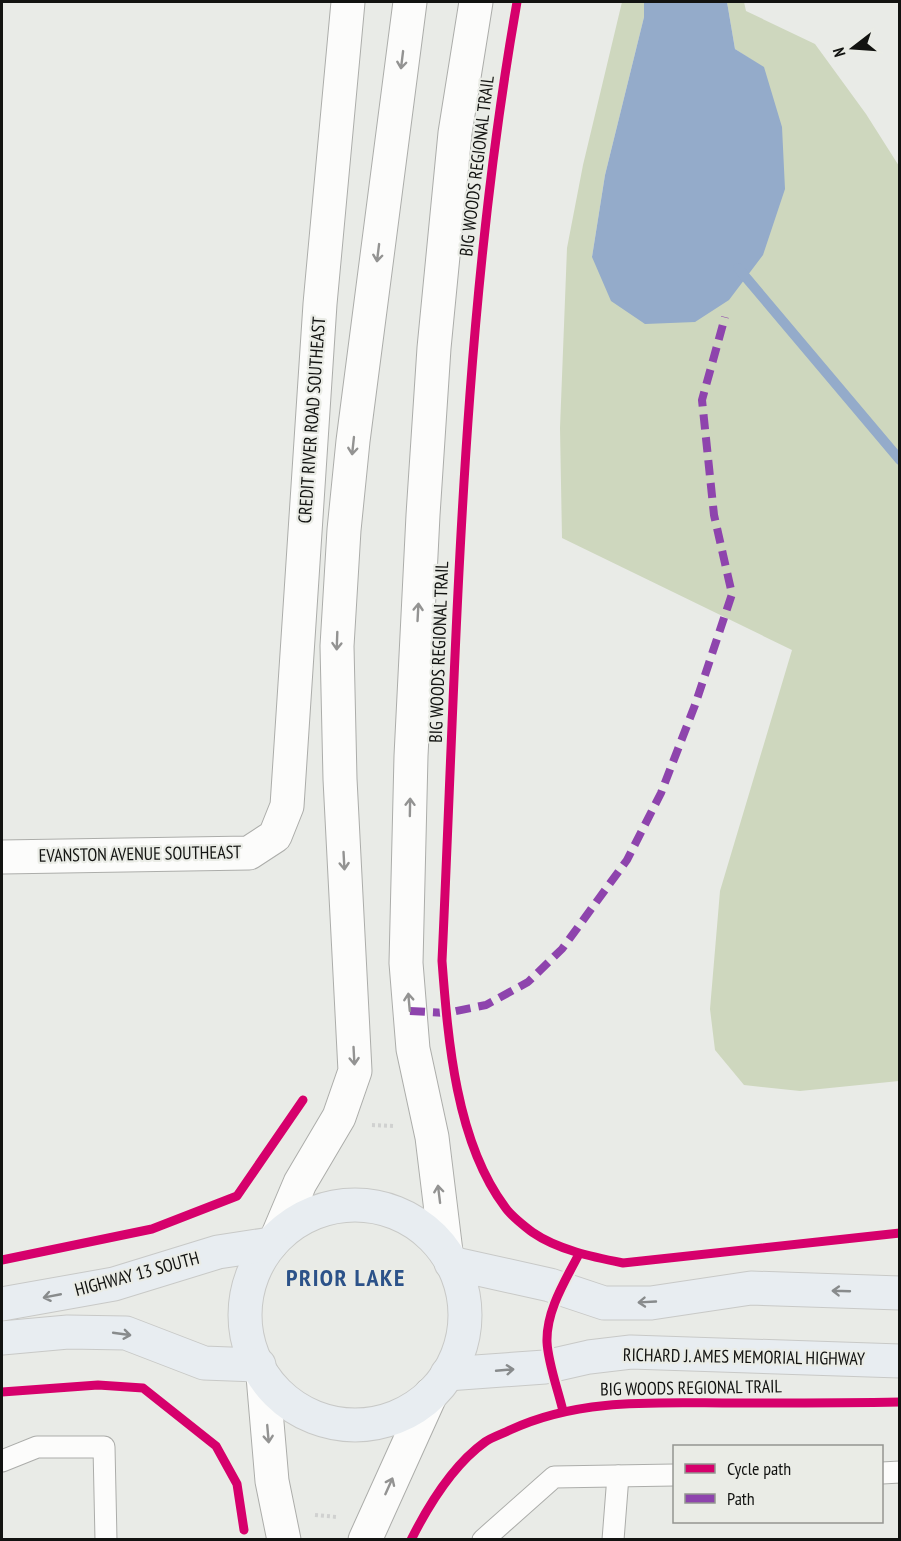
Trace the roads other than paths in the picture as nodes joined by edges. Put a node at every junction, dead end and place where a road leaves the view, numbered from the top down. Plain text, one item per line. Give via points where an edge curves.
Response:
1 (348, 2) edge
2 (410, 2) edge
3 (476, 2) edge
4 (275, 836) joint
5 (2, 857) edge
6 (275, 1240) junction
7 (449, 1258) junction
8 (900, 1293) edge
9 (2, 1304) edge
10 (2, 1338) edge
11 (900, 1361) edge
12 (261, 1371) junction
13 (439, 1384) junction
14 (2, 1461) edge
15 (900, 1472) edge
16 (883, 1473) edge
17 (673, 1475) edge
18 (618, 1476) junction
19 (106, 1539) edge
20 (284, 1539) edge
21 (365, 1539) edge
22 (483, 1539) edge
23 (613, 1539) edge

1 - 4 main road, CREDIT RIVER ROAD SOUTHEAST via 320,304 287,806
2 -> 6 main road via 353,441 337,646 355,1071 339,1117 300,1183
7 -> 3 main road via 432,1137 413,1048 406,963 412,733 434,348 455,133
4 - 5 main road, EVANSTON AVENUE SOUTHEAST via 249,853
6 - 7 main road via 310,1214 347,1204 385,1208 420,1225
6 -> 9 main road, HIGHWAY 13 SOUTH via 218,1252 114,1284
6 - 12 main road via 256,1266 245,1303 248,1341
8 -> 7 main road via 751,1288 651,1303 604,1303
7 - 13 main road via 462,1287 465,1321 458,1355
10 -> 12 main road via 68,1332 126,1333 204,1363
13 -> 11 main road, RICHARD J. AMES MEMORIAL HIGHWAY via 631,1352
12 - 13 main road via 287,1401 316,1418 350,1425 384,1422 415,1407
12 -> 20 main road via 272,1481
21 -> 13 main road
14 - 19 lane via 37,1447 104,1447
15 - 16 lane
17 - 18 lane
18 - 22 lane via 554,1477
18 - 23 lane

